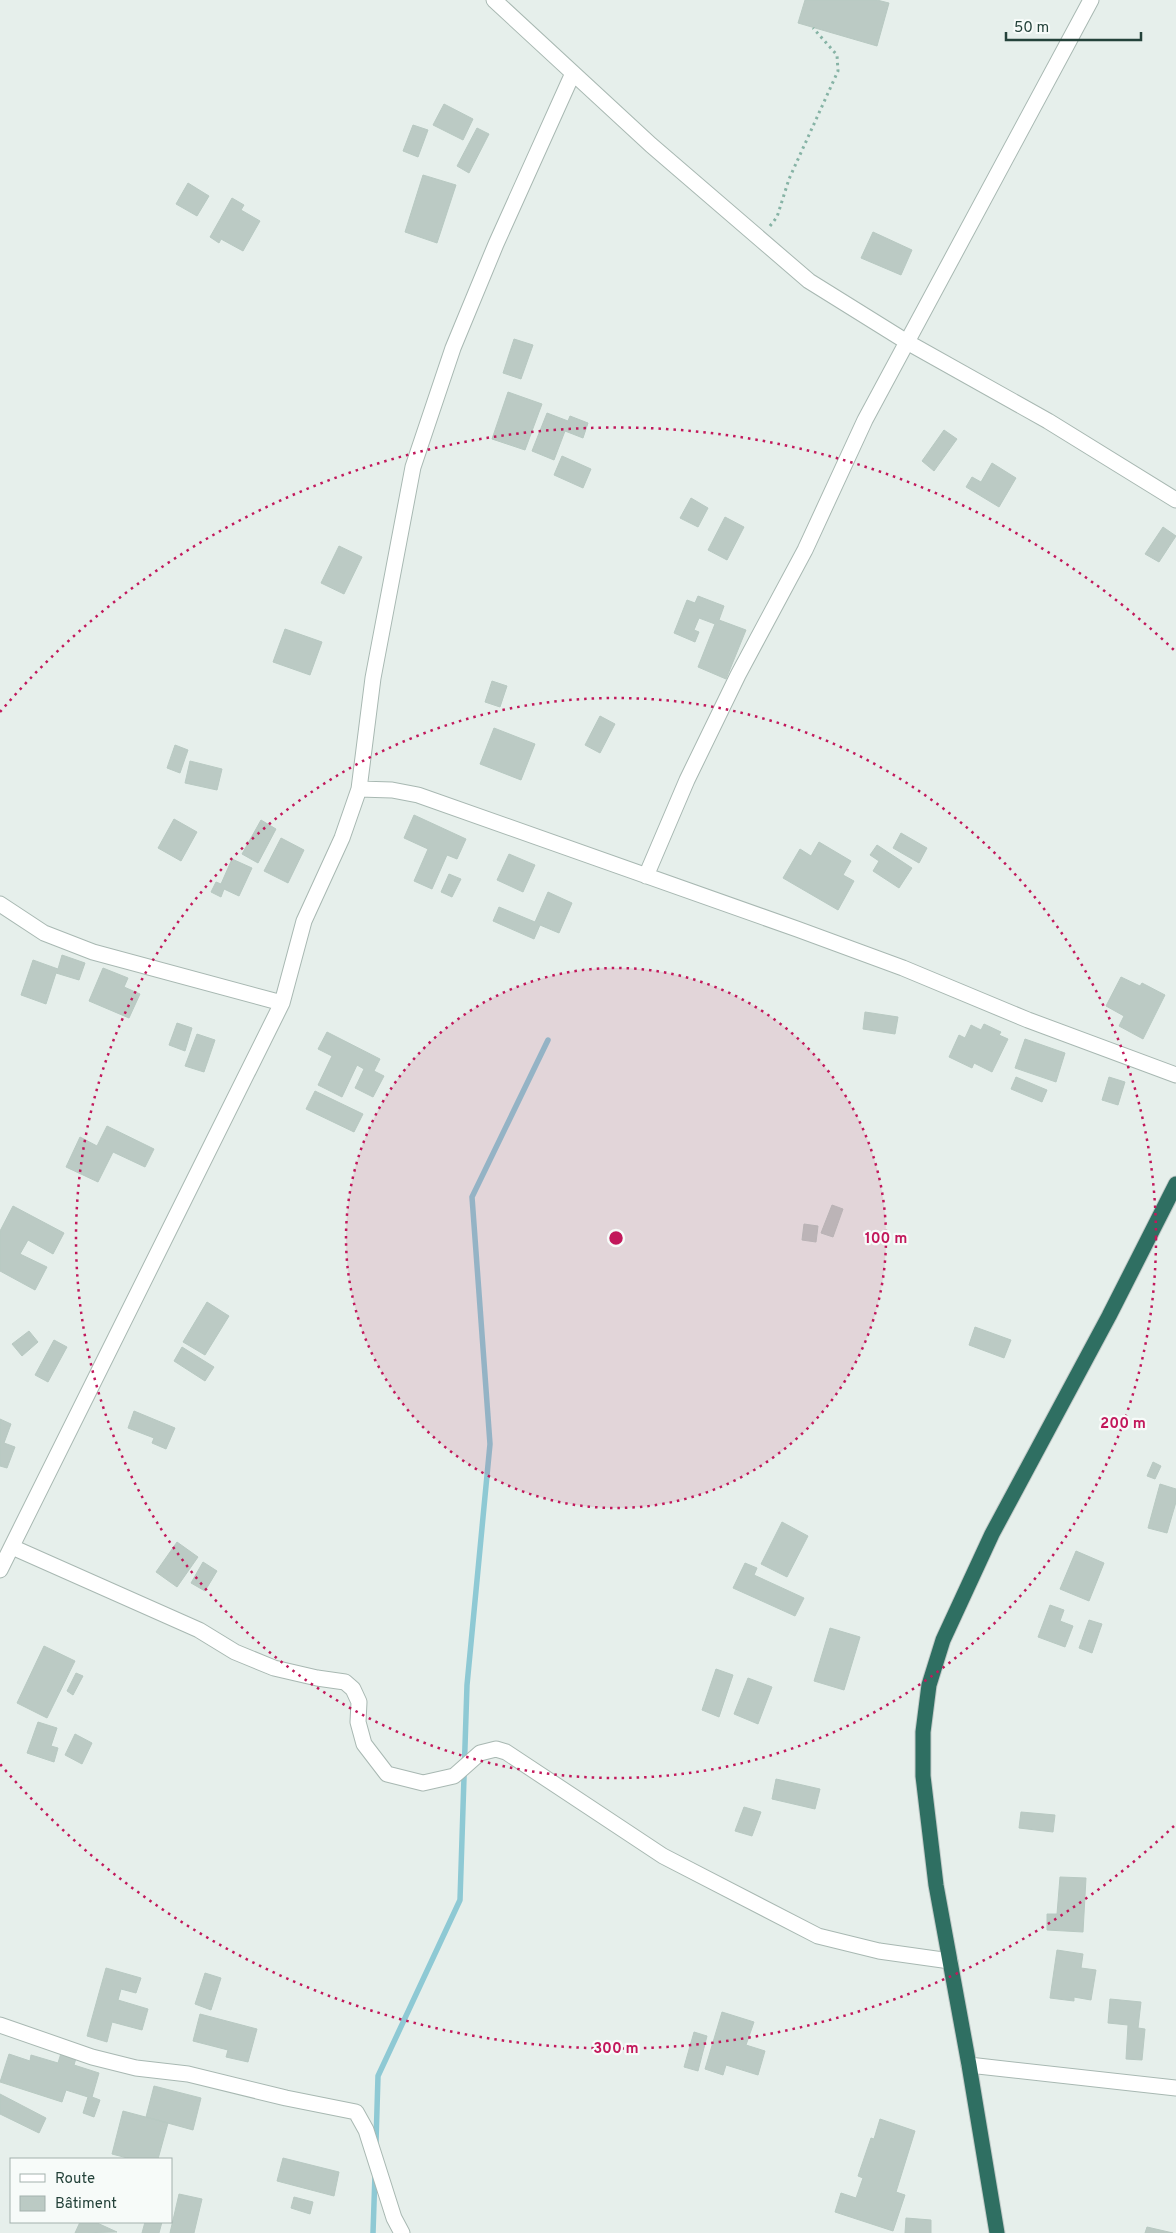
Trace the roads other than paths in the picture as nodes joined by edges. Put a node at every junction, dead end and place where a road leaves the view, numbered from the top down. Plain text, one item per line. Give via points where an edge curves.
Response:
1 (494, 0) edge
2 (1091, 0) edge
3 (573, 73) junction
4 (908, 342) junction
5 (1176, 500) edge
6 (359, 789) junction
7 (646, 876) junction
8 (0, 904) edge
9 (282, 1003) junction
10 (1176, 1075) edge
11 (1176, 1184) edge
12 (5, 1557) edge
13 (950, 1961) junction
14 (0, 2025) edge
15 (969, 2065) junction
16 (1176, 2088) edge
17 (402, 2233) edge
18 (997, 2233) edge

1 - 3 street
2 - 4 street via 965,230
3 - 4 street via 809,281
3 - 6 street via 496,244 454,348 413,466 373,678
4 - 5 street via 1048,421
4 - 7 street via 865,420 805,550 738,674
6 - 7 street via 418,794
6 - 9 street via 342,838 304,922
7 - 10 street via 903,968 1028,1020
8 - 9 street via 44,933 93,952
9 - 12 street
11 - 13 highway via 992,1534 942,1640 929,1685 923,1732 923,1776 936,1885
12 - 13 street via 199,1630 235,1652 274,1668 345,1682 353,1689 359,1702 358,1722 364,1744 387,1774 423,1783 454,1776 480,1753 496,1749 506,1752 663,1856 818,1936 879,1951
13 - 15 highway
14 - 17 street via 136,2068 188,2074 356,2112 366,2130 394,2218
15 - 16 street
15 - 18 highway

